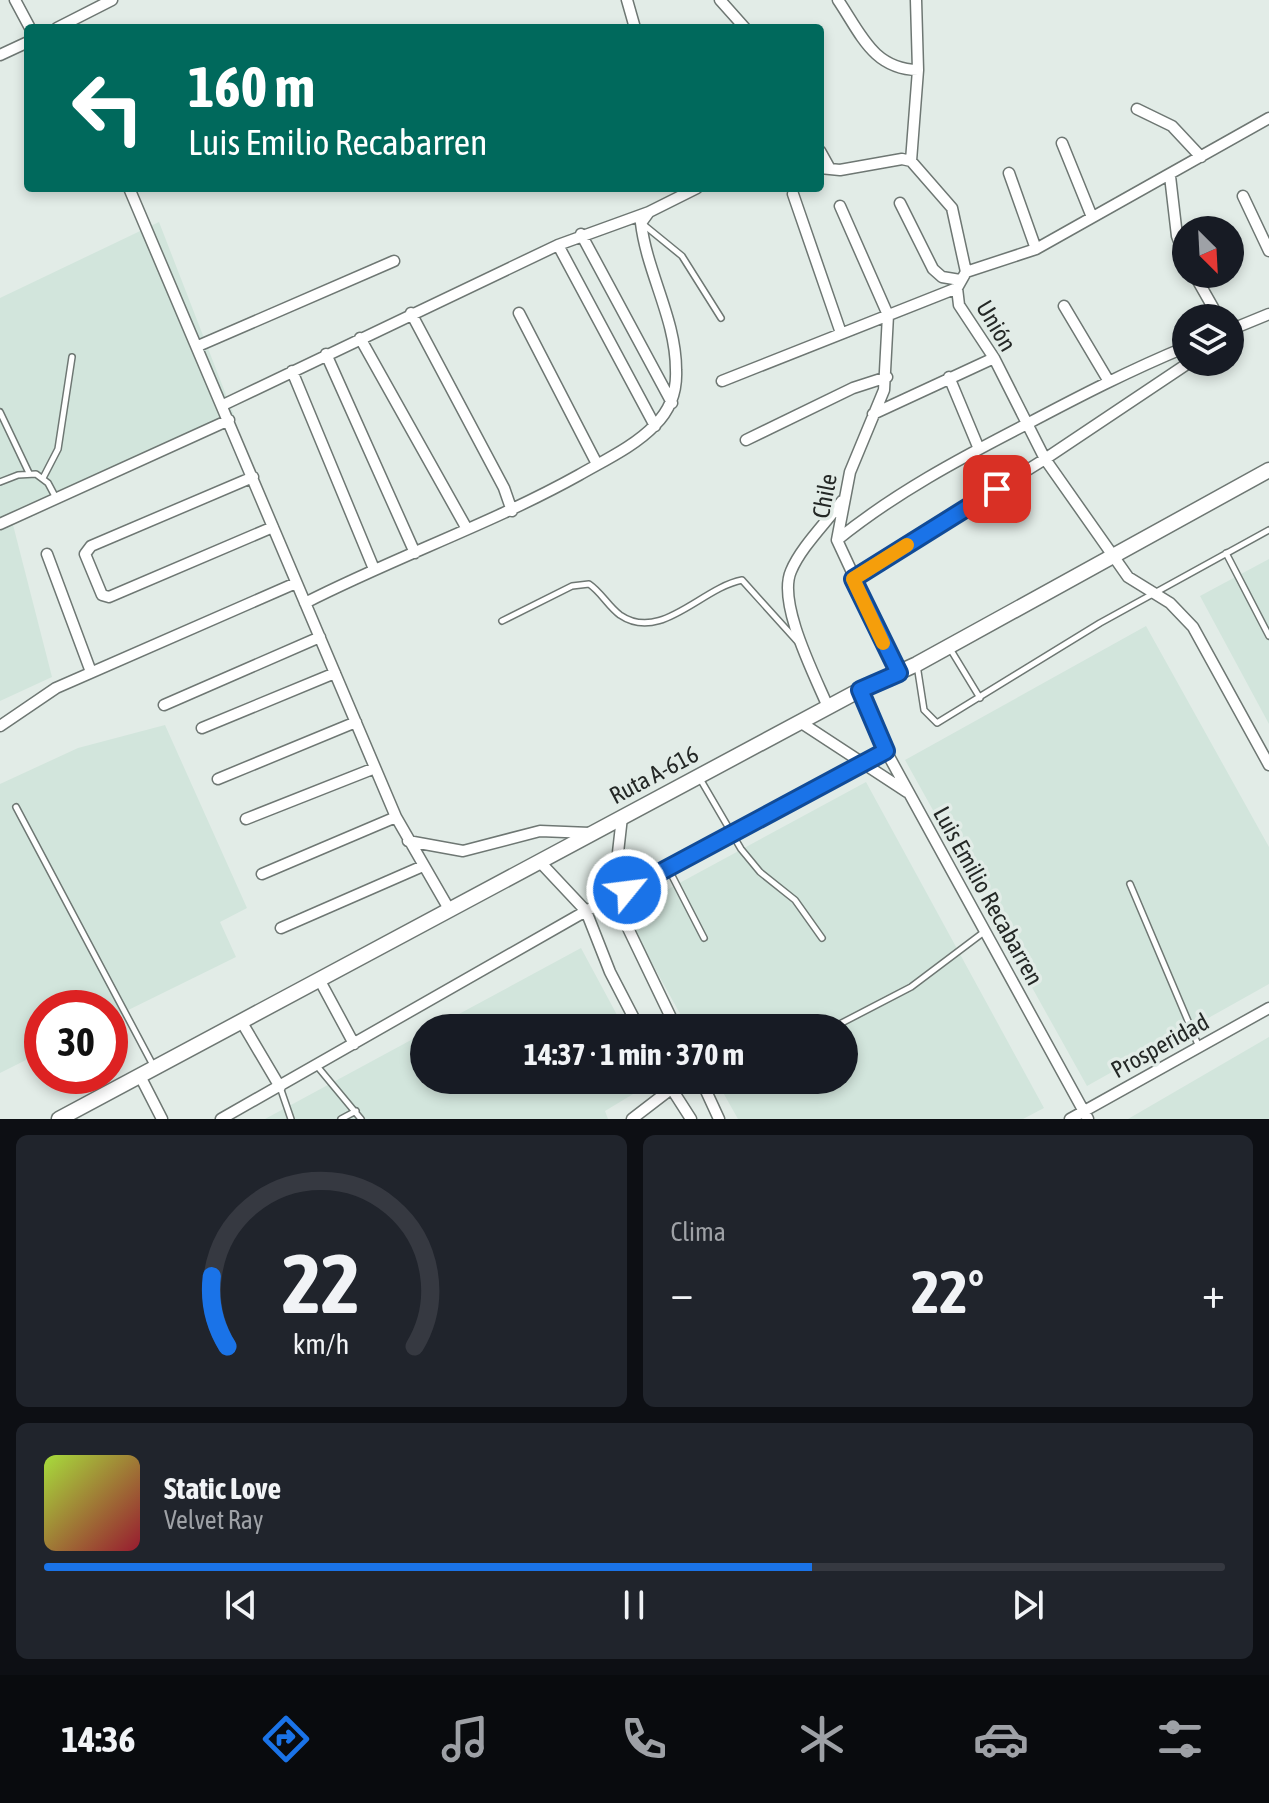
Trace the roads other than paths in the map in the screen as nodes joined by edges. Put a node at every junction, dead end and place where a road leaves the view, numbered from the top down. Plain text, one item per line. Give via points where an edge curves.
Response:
1 (15, 0) edge
2 (112, 0) edge
3 (627, 0) edge
4 (720, 0) edge
5 (838, 0) edge
6 (916, 0) edge
7 (99, 3) edge
8 (28, 24) edge
9 (64, 24) edge
10 (634, 24) edge
11 (741, 24) edge
12 (24, 44) edge
13 (0, 55) edge
14 (918, 70) junction
15 (1137, 109) dead end
16 (1269, 118) edge
17 (1062, 143) dead end
18 (1201, 157) junction
19 (911, 161) junction
20 (825, 169) edge
21 (1009, 173) dead end
22 (1170, 176) junction
23 (131, 192) edge
24 (689, 192) edge
25 (793, 194) dead end
26 (1243, 196) dead end
27 (900, 203) dead end
28 (840, 206) dead end
29 (649, 212) junction
30 (1175, 216) edge
31 (1092, 217) junction
32 (641, 223) junction
33 (581, 234) junction
34 (558, 245) junction
35 (1036, 249) junction
36 (1269, 251) edge
37 (394, 261) dead end
38 (961, 280) junction
39 (1064, 306) dead end
40 (411, 313) junction
41 (519, 313) dead end
42 (1269, 314) edge
43 (888, 315) junction
44 (721, 318) dead end
45 (1244, 324) edge
46 (841, 333) junction
47 (360, 338) junction
48 (198, 346) junction
49 (1172, 353) edge
50 (326, 354) junction
51 (72, 357) dead end
52 (994, 358) junction
53 (292, 371) junction
54 (1172, 374) edge
55 (887, 377) junction
56 (949, 377) junction
57 (1108, 380) junction
58 (722, 381) dead end
59 (672, 403) junction
60 (223, 405) junction
61 (0, 412) edge
62 (873, 414) junction
63 (229, 420) junction
64 (1026, 424) junction
65 (655, 426) junction
66 (746, 440) dead end
67 (979, 449) junction
68 (1045, 459) junction
69 (597, 464) junction
70 (1269, 470) edge
71 (29, 473) junction
72 (253, 477) junction
73 (43, 478) junction
74 (0, 482) edge
75 (56, 499) junction
76 (843, 499) junction
77 (512, 511) junction
78 (0, 524) edge
79 (273, 527) junction
80 (467, 529) junction
81 (1269, 530) edge
82 (837, 540) junction
83 (415, 553) junction
84 (1112, 553) junction
85 (1226, 553) junction
86 (47, 554) dead end
87 (374, 569) junction
88 (853, 579) junction
89 (296, 583) junction
90 (1152, 594) junction
91 (305, 603) junction
92 (502, 621) dead end
93 (1269, 636) edge
94 (320, 637) junction
95 (949, 646) junction
96 (803, 648) junction
97 (917, 664) junction
98 (91, 672) junction
99 (335, 673) junction
100 (899, 673) junction
101 (860, 690) junction
102 (980, 698) junction
103 (164, 705) dead end
104 (828, 707) junction
105 (356, 722) junction
106 (800, 722) junction
107 (0, 726) edge
108 (202, 728) dead end
109 (886, 751) junction
110 (863, 763) junction
111 (1269, 765) edge
112 (375, 768) junction
113 (699, 776) junction
114 (218, 779) dead end
115 (909, 793) junction
116 (16, 807) dead end
117 (396, 817) junction
118 (622, 817) junction
119 (246, 819) dead end
120 (592, 833) junction
121 (734, 833) junction
122 (408, 841) junction
123 (540, 862) junction
124 (423, 866) junction
125 (667, 868) junction
126 (262, 874) dead end
127 (1130, 884) dead end
128 (613, 897) junction
129 (449, 909) junction
130 (586, 911) junction
131 (281, 928) dead end
132 (985, 931) junction
133 (704, 938) dead end
134 (822, 938) dead end
135 (319, 979) junction
136 (1269, 1008) edge
137 (632, 1014) edge
138 (669, 1014) edge
139 (858, 1015) edge
140 (241, 1021) junction
141 (354, 1044) junction
142 (1199, 1047) junction
143 (317, 1066) junction
144 (154, 1068) junction
145 (140, 1076) junction
146 (280, 1087) junction
147 (658, 1094) edge
148 (674, 1094) edge
149 (707, 1094) edge
150 (356, 1111) junction
151 (1086, 1115) edge
152 (59, 1119) edge
153 (162, 1119) edge
154 (221, 1119) edge
155 (291, 1119) edge
156 (341, 1119) edge
157 (361, 1119) edge
158 (632, 1119) edge
159 (691, 1119) edge
160 (719, 1119) edge
161 (1070, 1119) edge

1 - 8 street
2 - 7 street
3 - 10 street
4 - 11 street
5 - 14 street via 878,58 900,69
6 - 14 street
7 - 9 street
12 - 13 street
14 - 19 street
15 - 18 street via 1172,126
16 - 18 street
17 - 31 street
18 - 22 street
19 - 20 street
19 - 38 street, Unión via 952,208
21 - 35 street
22 - 30 street
22 - 31 street
23 - 48 street
24 - 29 street
25 - 46 street
26 - 36 street
27 - 38 street via 933,269 942,277
28 - 43 street
29 - 32 street
29 - 33 street
31 - 35 street
32 - 44 lane via 682,256
32 - 59 street via 668,319 676,370
33 - 34 street
33 - 59 street
34 - 40 street
34 - 65 street
35 - 38 street
37 - 48 street
38 - 43 street
38 - 52 street, Unión via 959,305
39 - 57 street
40 - 47 street
40 - 77 street
41 - 69 street
42 - 45 street
43 - 46 street
43 - 55 street, Chile
46 - 58 street
47 - 50 street
47 - 80 street
48 - 60 street
49 - 57 street
50 - 53 street
50 - 83 street
51 - 73 lane via 58,449
52 - 56 street
52 - 64 street, Unión
53 - 60 street
53 - 87 street
54 - 68 street
55 - 62 street, Chile
55 - 66 street
56 - 62 street
56 - 67 street
57 - 64 street
59 - 65 street
60 - 63 street
61 - 71 lane
62 - 76 street, Chile
63 - 72 street
63 - 75 street
64 - 67 street
64 - 68 street, Unión
65 - 69 street
67 - 82 street via 883,503
68 - 84 street, Unión
68 - 88 street
69 - 77 street
70 - 84 main road, Ruta A-616
71 - 73 lane
71 - 74 lane
72 - 79 street
72 - 79 street via 91,546 85,554 102,595 109,597
73 - 75 lane
75 - 78 street
76 - 82 street, Chile
76 - 96 street via 791,571 788,595
77 - 80 street
79 - 89 street
80 - 83 street
81 - 85 lane
82 - 88 street, Chile
83 - 87 street
84 - 90 street, Unión via 1128,577
84 - 95 main road, Ruta A-616
85 - 90 lane
85 - 93 lane
86 - 98 street
87 - 91 street
88 - 100 street, Chile
89 - 91 street
89 - 98 street
90 - 102 lane
90 - 111 street, Unión via 1170,603 1193,627
91 - 94 street
92 - 96 lane via 572,586 589,584 619,614 655,625 708,592 742,580
94 - 99 street
94 - 103 street
95 - 97 main road, Ruta A-616
95 - 102 lane
96 - 104 street
97 - 100 main road, Ruta A-616
97 - 102 lane via 924,710 937,723
98 - 107 street via 56,688
99 - 105 street
99 - 108 street
100 - 101 main road, Ruta A-616
101 - 104 main road, Ruta A-616
101 - 109 street, Luis Emilio Recabarren
104 - 106 main road, Ruta A-616
105 - 112 street
105 - 114 street
106 - 110 street
106 - 113 main road, Ruta A-616
109 - 110 street
109 - 115 street, Luis Emilio Recabarren
110 - 115 street
110 - 121 street
112 - 117 street
112 - 119 street
113 - 118 main road, Ruta A-616
113 - 121 lane
115 - 132 street, Luis Emilio Recabarren
116 - 144 lane
117 - 122 street
117 - 126 street
118 - 120 main road, Ruta A-616
118 - 128 street
120 - 122 street via 540,831 463,851
120 - 123 main road, Ruta A-616
121 - 125 street
121 - 134 lane via 750,861 795,900
122 - 124 street
123 - 129 main road, Ruta A-616
123 - 130 street
124 - 129 street
124 - 131 street
125 - 128 street
125 - 133 lane
127 - 142 lane
128 - 130 street
128 - 138 street
129 - 135 main road, Ruta A-616
130 - 137 street
130 - 141 street
132 - 139 lane via 911,987
132 - 151 street, Luis Emilio Recabarren
135 - 140 main road, Ruta A-616
135 - 141 street
136 - 142 street, Prosperidad
140 - 144 main road, Ruta A-616
140 - 146 street
141 - 143 street
142 - 151 street, Prosperidad
143 - 146 street
143 - 150 lane
144 - 145 main road, Ruta A-616
145 - 152 main road, Ruta A-616
145 - 153 street
146 - 154 street
146 - 155 lane
147 - 158 street
148 - 159 street
149 - 160 street
150 - 156 lane
150 - 157 lane
151 - 161 street, Prosperidad

